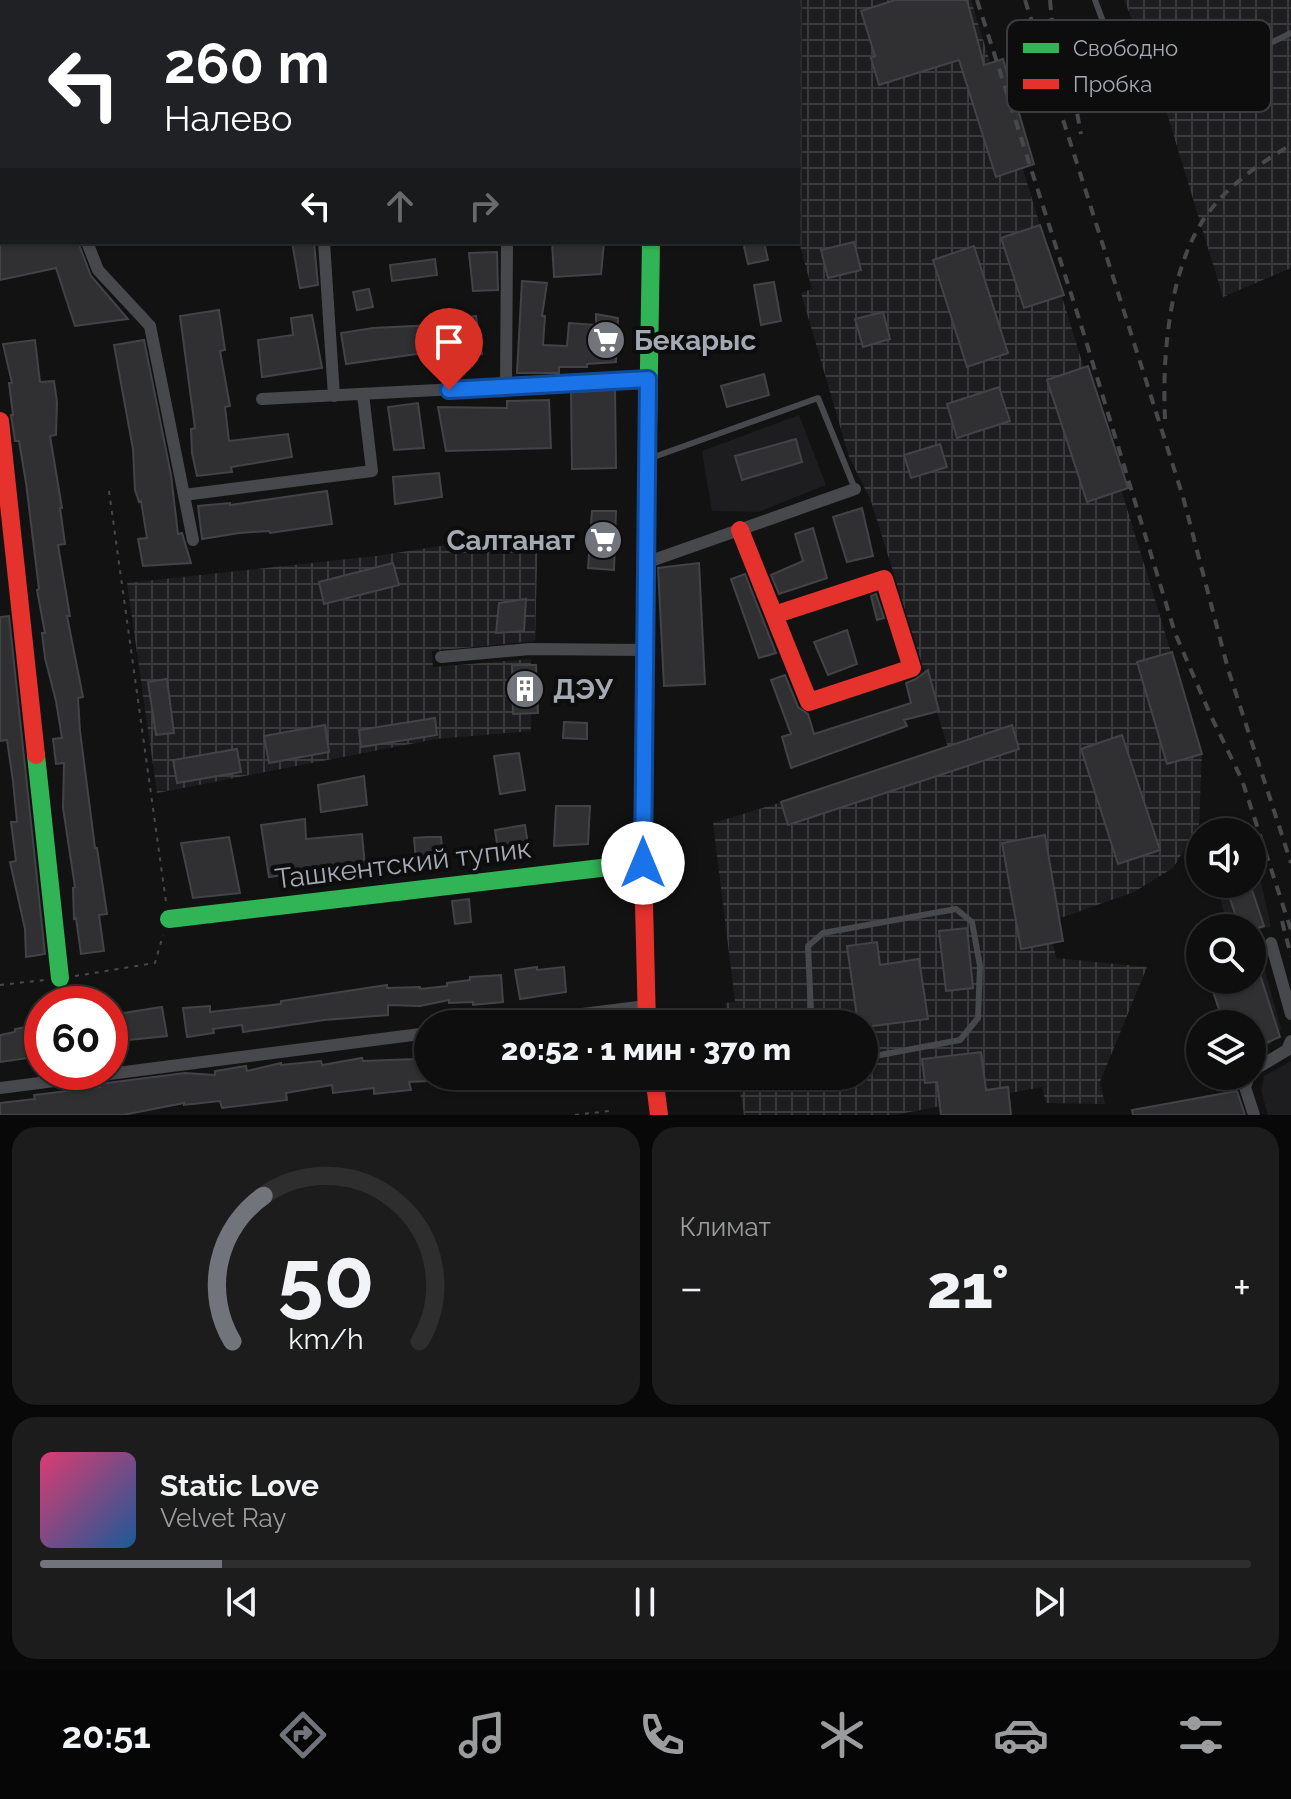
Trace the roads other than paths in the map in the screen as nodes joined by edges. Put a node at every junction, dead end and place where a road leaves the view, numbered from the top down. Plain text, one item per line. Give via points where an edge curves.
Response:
1 (1095, 0) edge
2 (1102, 20) edge
3 (1291, 33) edge
4 (1271, 43) edge
5 (88, 244) edge
6 (324, 244) edge
7 (507, 244) edge
8 (651, 244) edge
9 (648, 379) junction
10 (506, 387) junction
11 (363, 394) junction
12 (334, 396) junction
13 (262, 399) dead end
14 (0, 421) edge
15 (647, 459) junction
16 (855, 489) joint
17 (184, 495) junction
18 (740, 530) junction
19 (193, 540) dead end
20 (645, 563) junction
21 (774, 615) junction
22 (644, 650) junction
23 (441, 657) dead end
24 (643, 863) junction
25 (169, 919) road end
26 (1271, 943) dead end
27 (60, 978) road end
28 (647, 1010) edge
29 (811, 1010) edge
30 (1291, 1014) edge
31 (414, 1035) edge
32 (1291, 1041) edge
33 (878, 1055) edge
34 (1266, 1063) edge
35 (0, 1088) edge
36 (656, 1090) edge
37 (1246, 1090) edge
38 (659, 1115) edge
39 (1254, 1115) edge

1 - 2 lane
3 - 4 lane
5 - 17 street via 98,270 150,326
6 - 12 street
7 - 10 street
8 - 9 street
9 - 10 street
9 - 15 street
10 - 11 street
11 - 12 street
11 - 17 street via 372,471
12 - 13 street
14 - 27 street
15 - 16 lane via 818,398
15 - 20 street
16 - 18 street
17 - 19 street
18 - 20 street
18 - 21 street
20 - 22 street
21 - 21 street via 809,702 912,668 884,579
22 - 23 street via 530,649
22 - 24 street
24 - 25 street, Ташкентский тупик
24 - 28 street
26 - 30 street
29 - 33 lane via 808,946 823,933 956,909 972,922 980,966 978,1018 960,1040
31 - 35 street
32 - 34 street via 1287,1050
36 - 38 street
37 - 39 street

